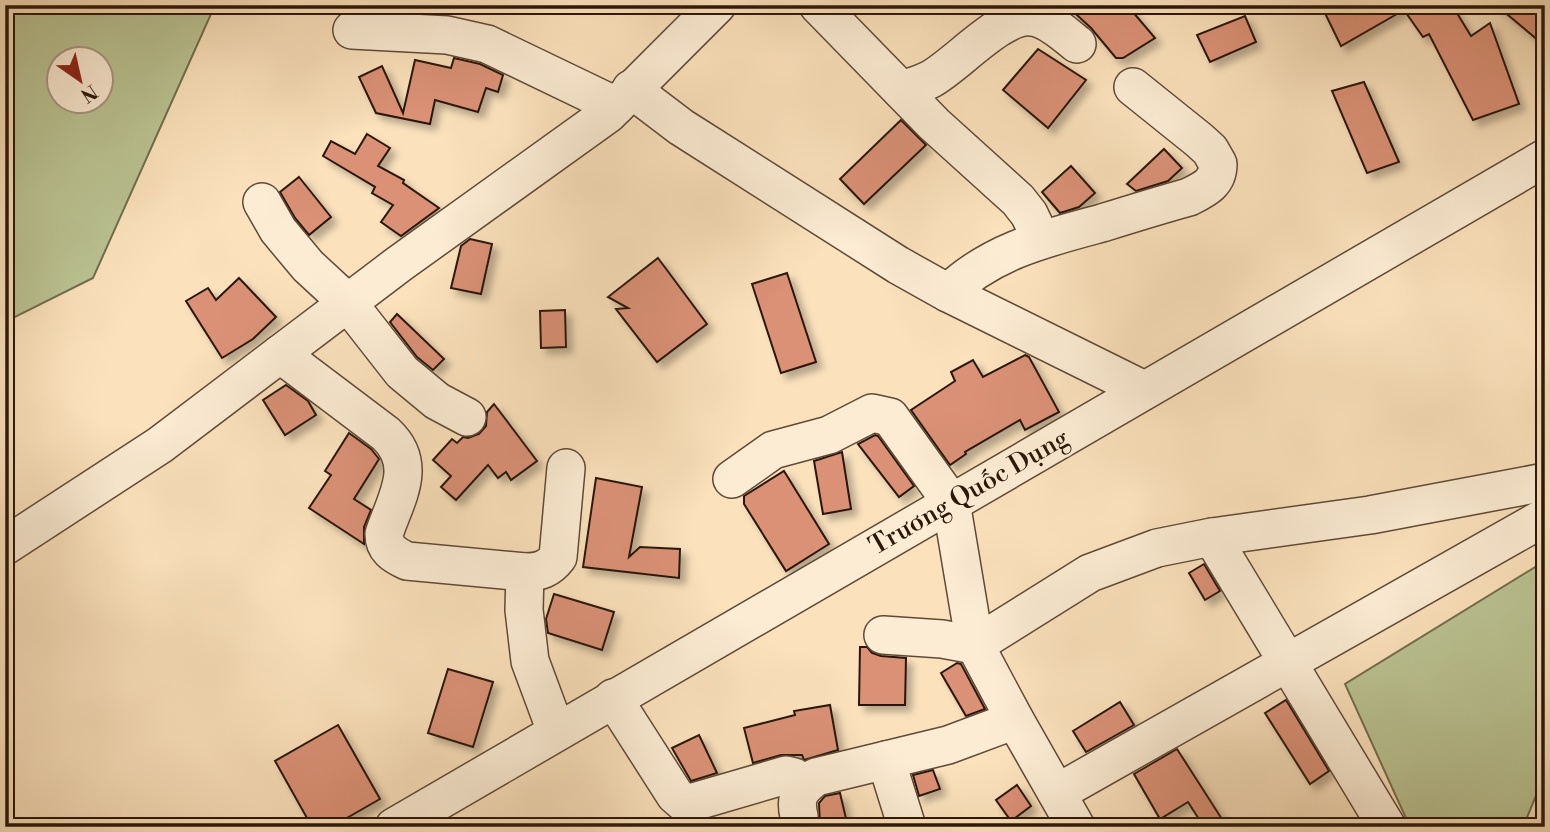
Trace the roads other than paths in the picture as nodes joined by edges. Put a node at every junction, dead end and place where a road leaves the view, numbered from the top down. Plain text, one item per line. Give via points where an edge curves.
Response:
1 (717, 5) edge
2 (818, 5) edge
3 (352, 30) dead end
4 (1077, 44) dead end
5 (1133, 87) dead end
6 (901, 90) junction
7 (623, 98) junction
8 (1545, 158) edge
9 (262, 202) dead end
10 (1041, 239) junction
11 (948, 293) junction
12 (348, 303) junction
13 (280, 354) junction
14 (1144, 390) junction
15 (467, 417) dead end
16 (565, 468) dead end
17 (732, 479) dead end
18 (1545, 482) edge
19 (951, 502) junction
20 (1545, 517) edge
21 (1212, 537) junction
22 (5, 546) edge
23 (526, 572) junction
24 (883, 635) dead end
25 (975, 645) junction
26 (1288, 662) junction
27 (613, 698) junction
28 (999, 727) junction
29 (556, 731) junction
30 (886, 760) junction
31 (1057, 793) junction
32 (394, 827) edge
33 (907, 827) edge
34 (1076, 827) edge
35 (1387, 827) edge

1 - 7 street
2 - 6 street
3 - 7 street via 447,36 487,44
4 - 6 street via 1042,20 1021,18 1001,27 932,79
5 - 10 street via 1210,150 1219,170 1214,180 1189,197
6 - 10 street via 1018,200
7 - 11 street via 681,127
7 - 12 street
8 - 14 street, Trương Quốc Dụng
9 - 12 street via 308,266
10 - 11 street via 981,265
11 - 14 street
12 - 13 street
12 - 15 street via 402,372 437,401
13 - 22 street via 160,445
13 - 23 street via 386,434 399,450 404,472 384,534 394,555 417,562
14 - 19 street, Trương Quốc Dụng
16 - 23 street via 558,557 543,570
17 - 19 street via 773,450 829,435 872,413 883,414 896,423
18 - 21 street via 1370,515
19 - 25 street
19 - 27 street, Trương Quốc Dụng
20 - 26 street
21 - 25 street via 1106,565
21 - 26 street
23 - 29 street via 524,610 530,661
24 - 25 street
25 - 28 street
26 - 31 street
26 - 35 street
27 - 29 street, Trương Quốc Dụng
27 - 30 street via 683,802 786,775 794,777 801,801 816,777
28 - 30 street
28 - 31 street
29 - 32 street, Trương Quốc Dụng
30 - 33 street
31 - 34 street

